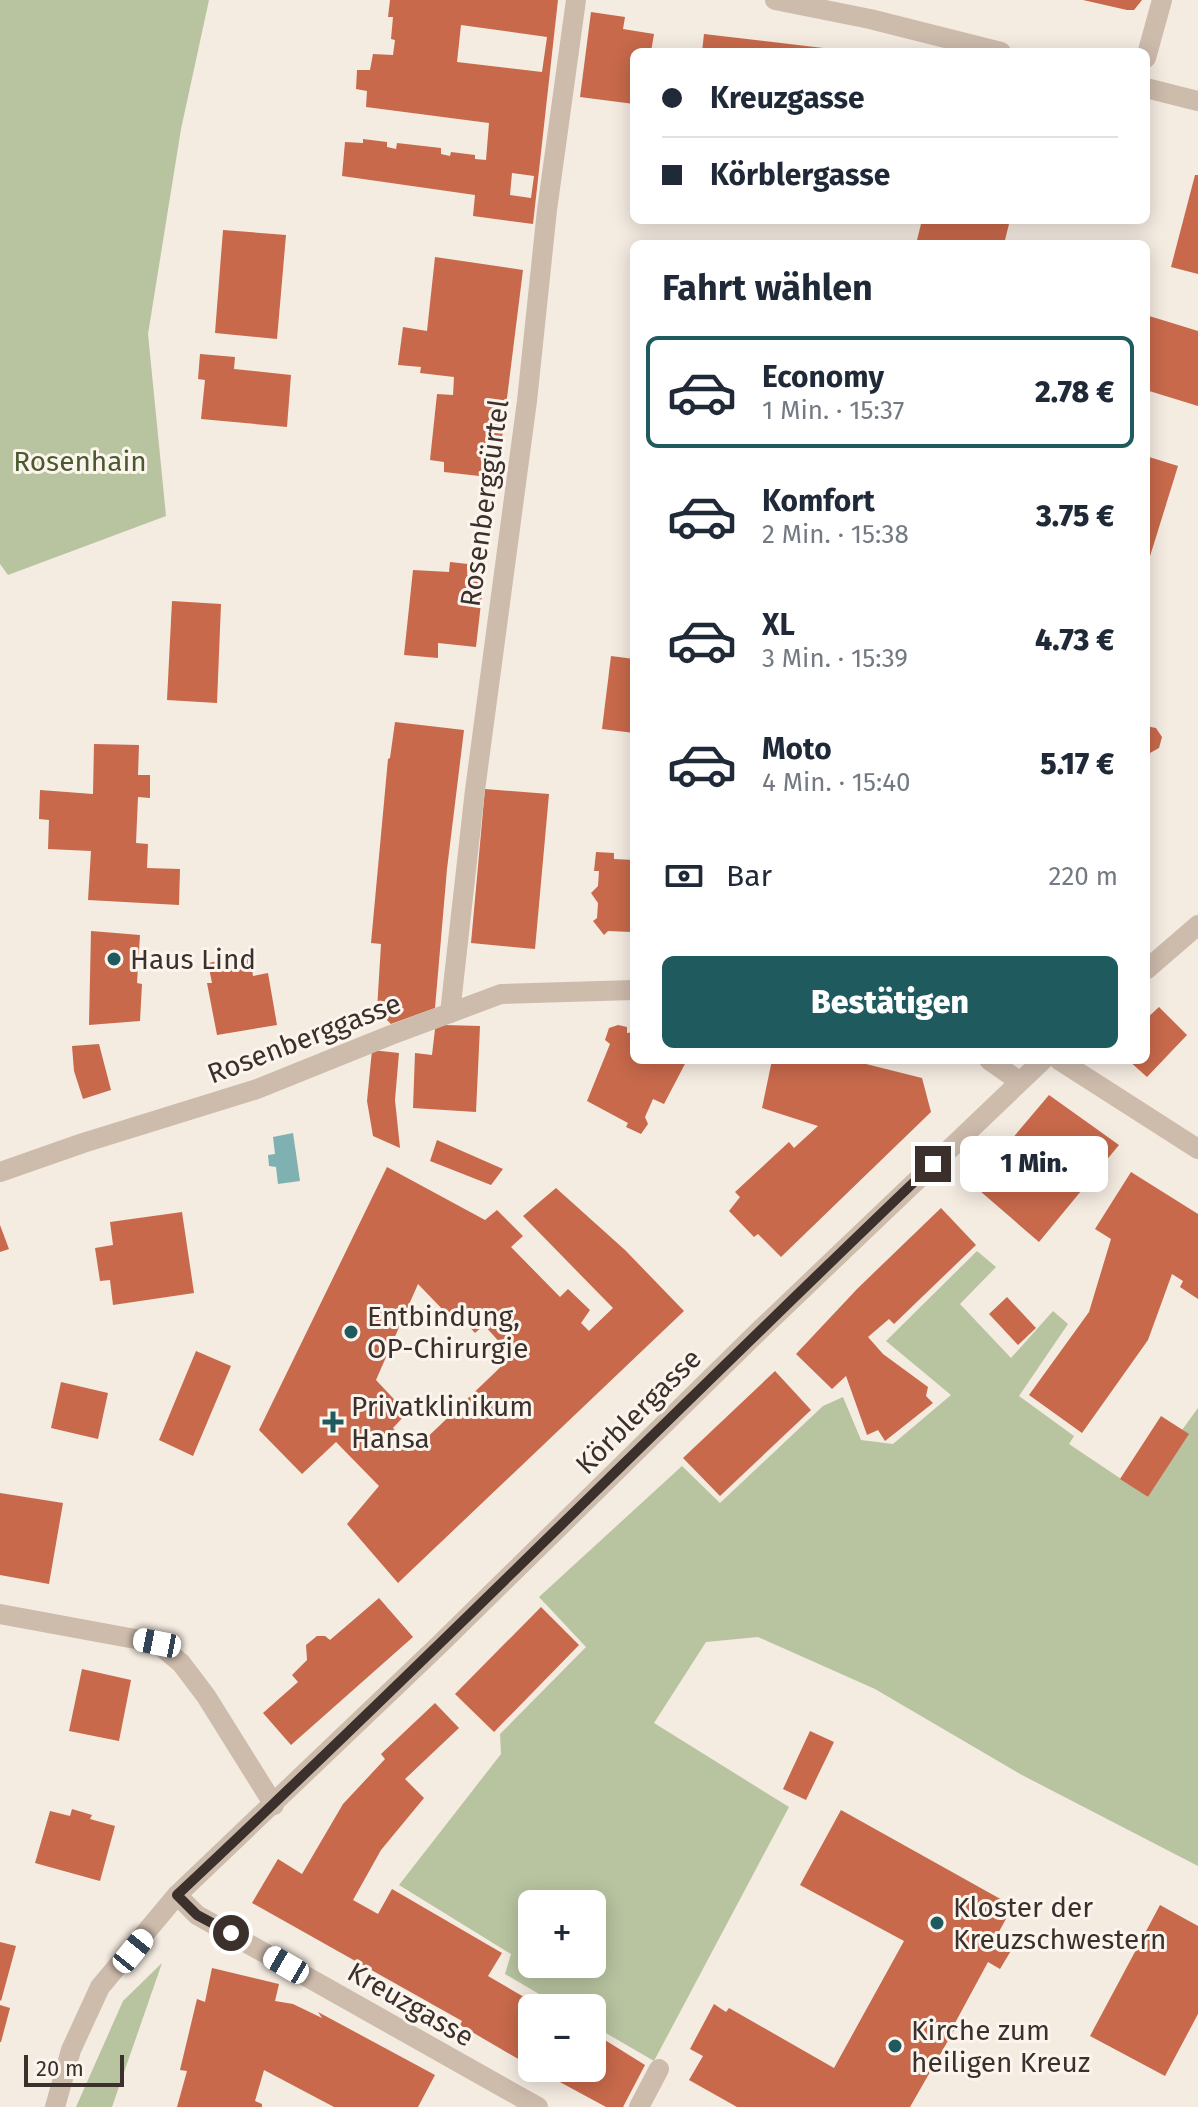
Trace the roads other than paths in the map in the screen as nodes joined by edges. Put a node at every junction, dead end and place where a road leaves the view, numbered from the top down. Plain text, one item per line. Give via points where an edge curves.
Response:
1 (576, 0) edge
2 (775, 0) edge
3 (1162, 0) edge
4 (872, 10) edge
5 (989, 48) edge
6 (1149, 48) edge
7 (1150, 89) edge
8 (1198, 101) edge
9 (1198, 925) edge
10 (1150, 967) edge
11 (630, 990) edge
12 (450, 1013) junction
13 (995, 1064) edge
14 (1038, 1064) edge
15 (1065, 1064) edge
16 (1019, 1081) junction
17 (1198, 1149) edge
18 (0, 1172) edge
19 (0, 1614) edge
20 (274, 1805) junction
21 (177, 1895) junction
22 (659, 2069) dead end
23 (55, 2107) edge
24 (538, 2107) edge
25 (639, 2107) edge

1 - 12 street, Rosenberggürtel
2 - 4 street
3 - 6 street
4 - 5 street
7 - 8 street
9 - 10 street
11 - 12 street, Rosenberggasse via 501,994
12 - 18 street, Rosenberggasse via 257,1089
13 - 16 street
14 - 16 street, Körblergasse
15 - 17 street
16 - 20 street, Körblergasse
19 - 20 street via 157,1643 181,1663 206,1696
20 - 21 street, Körblergasse
21 - 23 street, Körblergasse via 100,1987 71,2050
21 - 24 street, Kreuzgasse via 197,1915
22 - 25 street

